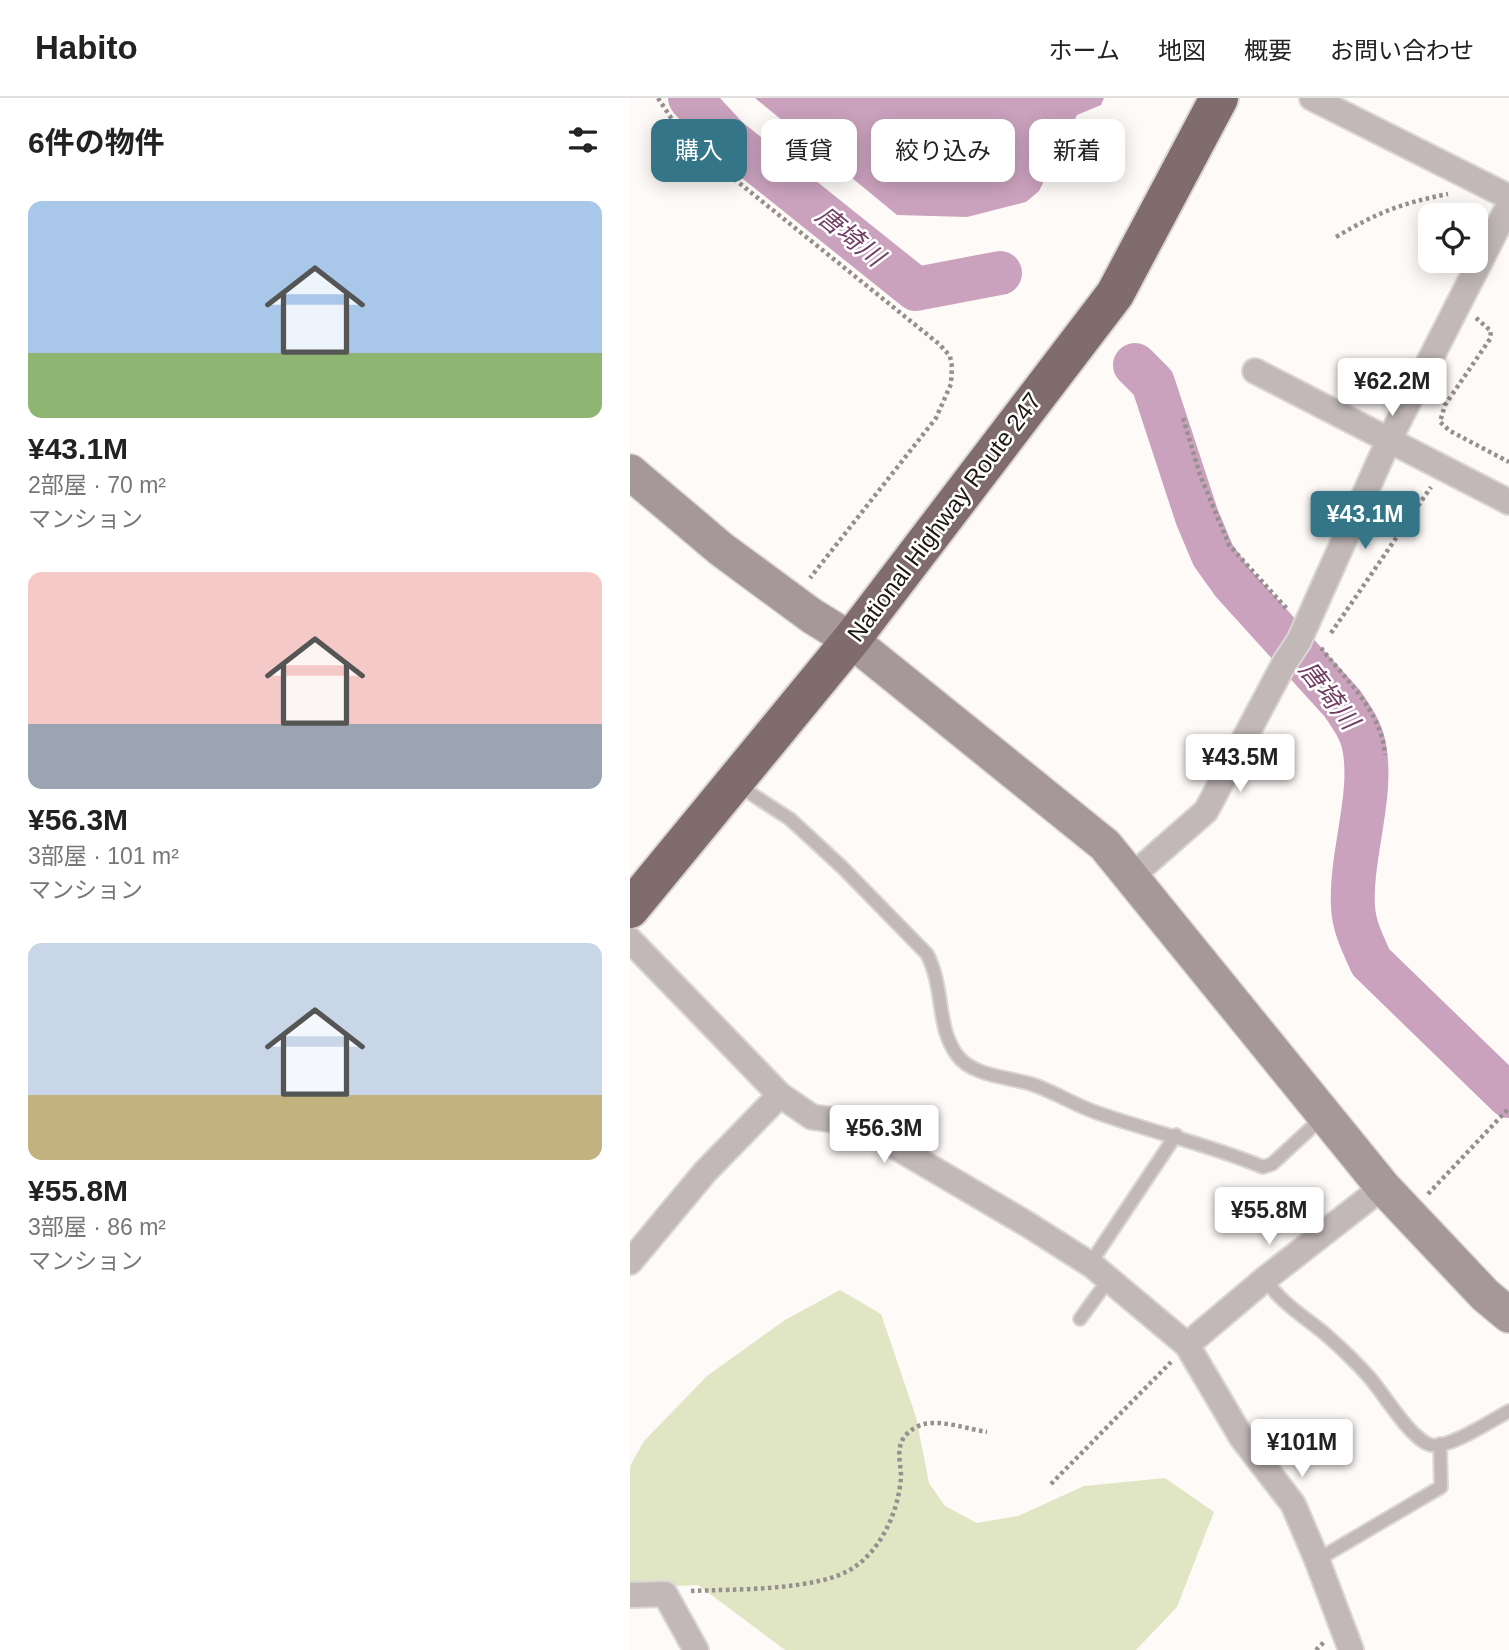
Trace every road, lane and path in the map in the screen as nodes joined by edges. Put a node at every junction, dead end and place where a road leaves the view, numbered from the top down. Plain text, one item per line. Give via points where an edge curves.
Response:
1 (658, 98) edge
2 (1219, 98) edge
3 (1312, 98) edge
4 (1477, 181) junction
5 (1509, 197) edge
6 (1509, 205) edge
7 (1336, 237) dead end
8 (1458, 305) junction
9 (1255, 371) dead end
10 (1183, 418) dead end
11 (1388, 442) junction
12 (1509, 462) edge
13 (1442, 468) junction
14 (630, 472) edge
15 (1509, 502) edge
16 (791, 601) junction
17 (1302, 635) junction
18 (851, 640) junction
19 (1385, 754) dead end
20 (732, 782) junction
21 (1132, 876) junction
22 (630, 909) edge
23 (630, 940) edge
24 (780, 1095) junction
25 (1509, 1108) edge
26 (1324, 1115) junction
27 (1176, 1135) junction
28 (1383, 1187) junction
29 (1409, 1214) junction
30 (630, 1262) edge
31 (1100, 1271) junction
32 (1265, 1279) junction
33 (1509, 1315) edge
34 (1080, 1319) dead end
35 (1187, 1345) junction
36 (1509, 1411) edge
37 (987, 1432) dead end
38 (1440, 1444) junction
39 (1051, 1484) dead end
40 (1317, 1560) junction
41 (665, 1594) junction
42 (630, 1595) edge
43 (695, 1650) edge
44 (1351, 1650) edge

1 - 16 path via 679,130 708,157 950,356 951,384 936,418
2 - 18 highway, National Highway Route 247 via 1115,294
3 - 4 street
4 - 5 street
4 - 7 path via 1448,194 1377,213
6 - 8 street
8 - 11 street
8 - 12 path via 1487,325 1490,339 1445,405 1440,422
9 - 11 street
10 - 17 path via 1229,545
11 - 13 street
11 - 17 street
13 - 15 street
13 - 19 path via 1397,540 1319,646 1367,706 1384,736
14 - 16 street
16 - 18 street
17 - 21 street via 1206,811
18 - 20 highway, National Highway Route 247
18 - 21 street via 1071,816
20 - 22 highway, National Highway Route 247
20 - 27 lane via 790,819 927,954 936,972 944,1033 965,1063 1031,1084 1095,1112
21 - 26 street
23 - 24 street
24 - 30 street via 705,1172
24 - 31 street via 812,1117 855,1123
25 - 29 path
26 - 27 lane via 1272,1164 1263,1167
26 - 28 street
27 - 31 lane
28 - 29 street
28 - 32 street
29 - 33 street
31 - 34 lane
31 - 35 street
32 - 35 street
32 - 38 lane via 1287,1306 1370,1377 1414,1433 1426,1443
35 - 39 path
35 - 40 street via 1242,1438 1293,1504
36 - 38 lane
37 - 41 path via 940,1424 924,1424 910,1431 899,1453 900,1490 882,1537 854,1568 837,1576 774,1586
38 - 40 lane via 1441,1487
40 - 44 street
41 - 42 street
41 - 43 street

